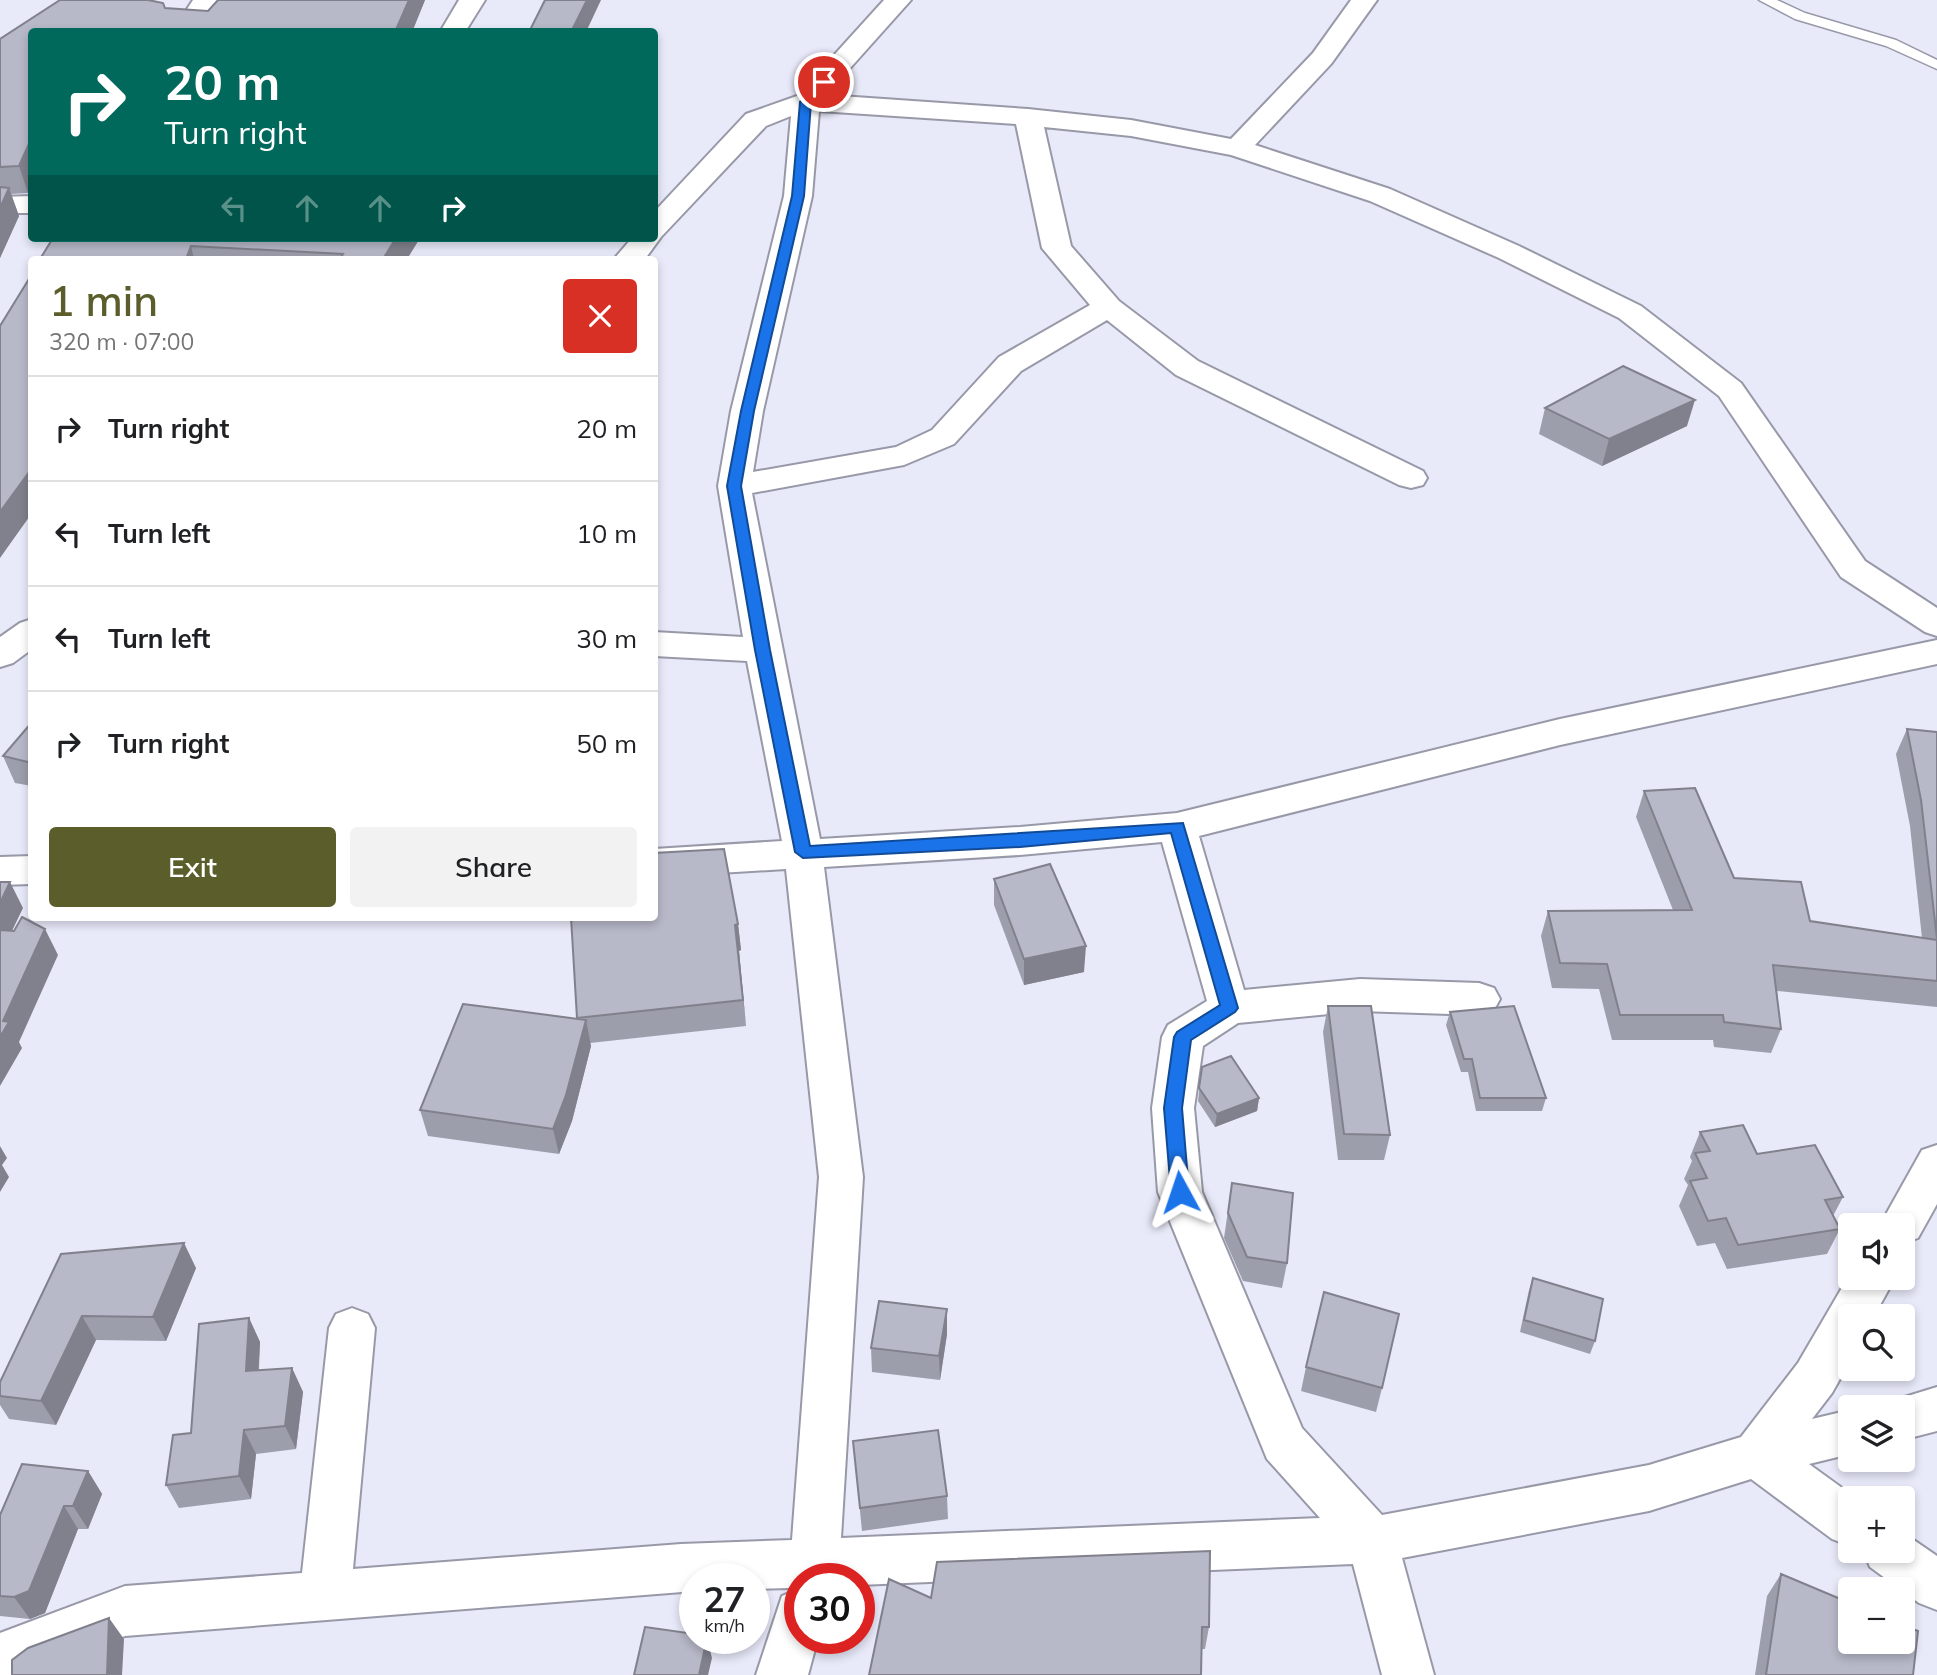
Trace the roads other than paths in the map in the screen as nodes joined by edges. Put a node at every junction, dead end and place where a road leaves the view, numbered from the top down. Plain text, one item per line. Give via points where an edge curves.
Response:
1 (206, 0) edge
2 (472, 0) edge
3 (898, 0) edge
4 (1364, 0) edge
5 (1766, 0) edge
6 (187, 28) edge
7 (454, 28) edge
8 (1937, 65) edge
9 (806, 102) junction
10 (1028, 117) junction
11 (1237, 148) junction
12 (28, 204) edge
13 (0, 205) edge
14 (658, 222) edge
15 (644, 242) edge
16 (632, 256) edge
17 (1108, 307) junction
18 (1411, 478) dead end
19 (734, 486) junction
20 (1937, 624) edge
21 (28, 634) edge
22 (658, 644) edge
23 (763, 650) junction
24 (1937, 652) edge
25 (0, 655) edge
26 (1177, 827) junction
27 (803, 852) junction
28 (658, 863) edge
29 (28, 870) edge
30 (0, 871) edge
31 (1479, 999) dead end
32 (1229, 1008) junction
33 (1937, 1163) edge
34 (1909, 1213) edge
35 (352, 1328) dead end
36 (1838, 1337) edge
37 (1937, 1409) edge
38 (1915, 1415) edge
39 (1838, 1435) edge
40 (1757, 1455) junction
41 (1838, 1514) edge
42 (1372, 1540) junction
43 (813, 1563) edge
44 (1906, 1563) edge
45 (875, 1567) edge
46 (784, 1570) edge
47 (1937, 1586) edge
48 (325, 1597) junction
49 (788, 1654) edge
50 (0, 1658) edge
51 (782, 1675) edge
52 (1408, 1675) edge

1 - 6 street
2 - 7 street
3 - 9 street
4 - 11 street via 1301,81
5 - 8 lane via 1800,16 1891,43
9 - 10 street
9 - 14 street via 756,120 679,183
9 - 19 street via 798,196
10 - 11 street via 1131,128
10 - 17 street via 1057,248
11 - 20 street via 1380,195 1630,312 1730,390 1853,569
12 - 13 street
15 - 16 street
17 - 18 street via 1187,368
17 - 19 street via 1010,364 943,437 904,455
19 - 23 street
21 - 25 street
22 - 23 street
23 - 27 street
24 - 26 street via 1560,732
26 - 27 street
26 - 32 street
27 - 28 street
27 - 43 street via 841,1177
29 - 30 street
31 - 32 street via 1360,995
32 - 42 street via 1183,1037 1173,1108 1180,1192 1284,1443
33 - 34 street
35 - 48 street
36 - 40 street via 1815,1378
37 - 38 street
39 - 40 street
40 - 41 street
40 - 42 street via 1649,1488
42 - 45 street
42 - 52 street
44 - 47 street
46 - 48 street via 681,1568
48 - 50 street via 125,1611
49 - 51 street

